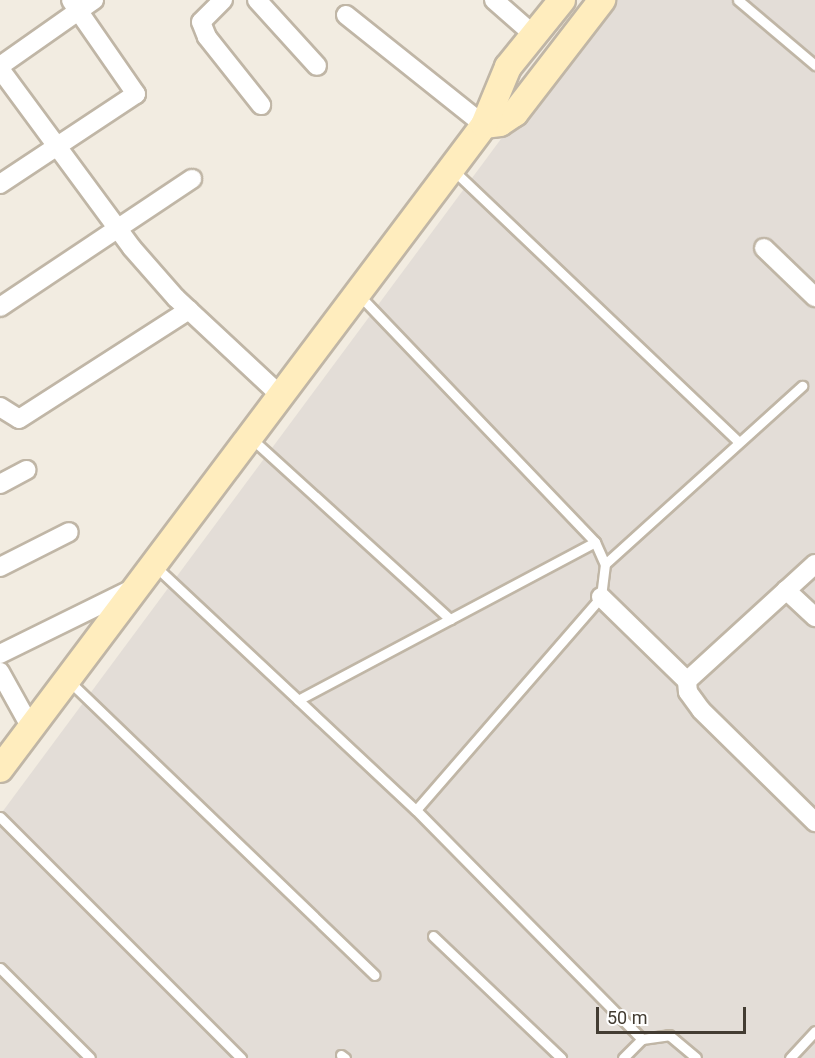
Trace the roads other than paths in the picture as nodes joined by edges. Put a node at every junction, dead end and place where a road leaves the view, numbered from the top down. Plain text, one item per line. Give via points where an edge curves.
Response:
1 (223, 0) edge
2 (257, 0) edge
3 (494, 0) edge
4 (562, 0) edge
5 (602, 0) edge
6 (738, 0) edge
7 (81, 3) edge
8 (346, 15) dead end
9 (534, 35) junction
10 (815, 65) edge
11 (317, 66) dead end
12 (0, 68) edge
13 (261, 105) dead end
14 (484, 125) junction
15 (58, 147) junction
16 (451, 167) junction
17 (192, 179) dead end
18 (0, 184) edge
19 (117, 229) junction
20 (764, 248) dead end
21 (356, 292) junction
22 (815, 297) edge
23 (0, 307) edge
24 (189, 310) junction
25 (802, 386) dead end
26 (280, 395) junction
27 (0, 407) edge
28 (249, 436) junction
29 (739, 442) junction
30 (26, 470) dead end
31 (0, 484) edge
32 (69, 532) dead end
33 (595, 542) junction
34 (153, 564) junction
35 (605, 564) junction
36 (815, 564) edge
37 (0, 567) edge
38 (137, 586) junction
39 (786, 590) junction
40 (601, 597) junction
41 (815, 617) edge
42 (450, 619) junction
43 (0, 654) edge
44 (1, 675) edge
45 (67, 679) junction
46 (687, 681) junction
47 (298, 700) junction
48 (31, 728) junction
49 (0, 769) edge
50 (416, 810) junction
51 (0, 817) edge
52 (815, 822) edge
53 (433, 936) dead end
54 (0, 968) edge
55 (375, 975) dead end
56 (815, 1031) edge
57 (642, 1039) junction
58 (90, 1058) edge
59 (241, 1058) edge
60 (561, 1058) edge
61 (623, 1058) edge
62 (696, 1058) edge
63 (790, 1058) edge

1 - 13 street via 201,22 207,37
2 - 11 street
3 - 9 street
4 - 9 street
5 - 14 street via 515,112 500,123
6 - 10 lane
7 - 12 street
7 - 15 street via 136,94
8 - 14 street
9 - 14 street via 495,90
12 - 15 street
14 - 16 street
15 - 18 street
15 - 19 street
16 - 21 street
16 - 29 lane
17 - 19 street
19 - 23 street
19 - 24 street
20 - 22 street
21 - 26 street
21 - 33 lane
24 - 26 street
24 - 27 street via 19,420
25 - 29 lane
26 - 28 street
28 - 34 street
28 - 42 lane
29 - 35 lane
30 - 31 street
32 - 37 street
33 - 35 lane
33 - 42 lane
34 - 38 street
34 - 47 lane
35 - 40 lane
36 - 39 street
38 - 43 street
38 - 45 street
39 - 41 street
39 - 46 street
40 - 46 street
40 - 50 lane
42 - 47 lane
44 - 48 street
45 - 48 street
45 - 55 lane
46 - 52 street via 688,692 701,710
47 - 50 lane
48 - 49 street
50 - 57 lane
51 - 59 lane
53 - 60 lane
54 - 58 lane
56 - 63 lane
57 - 61 lane
57 - 62 lane via 669,1035

